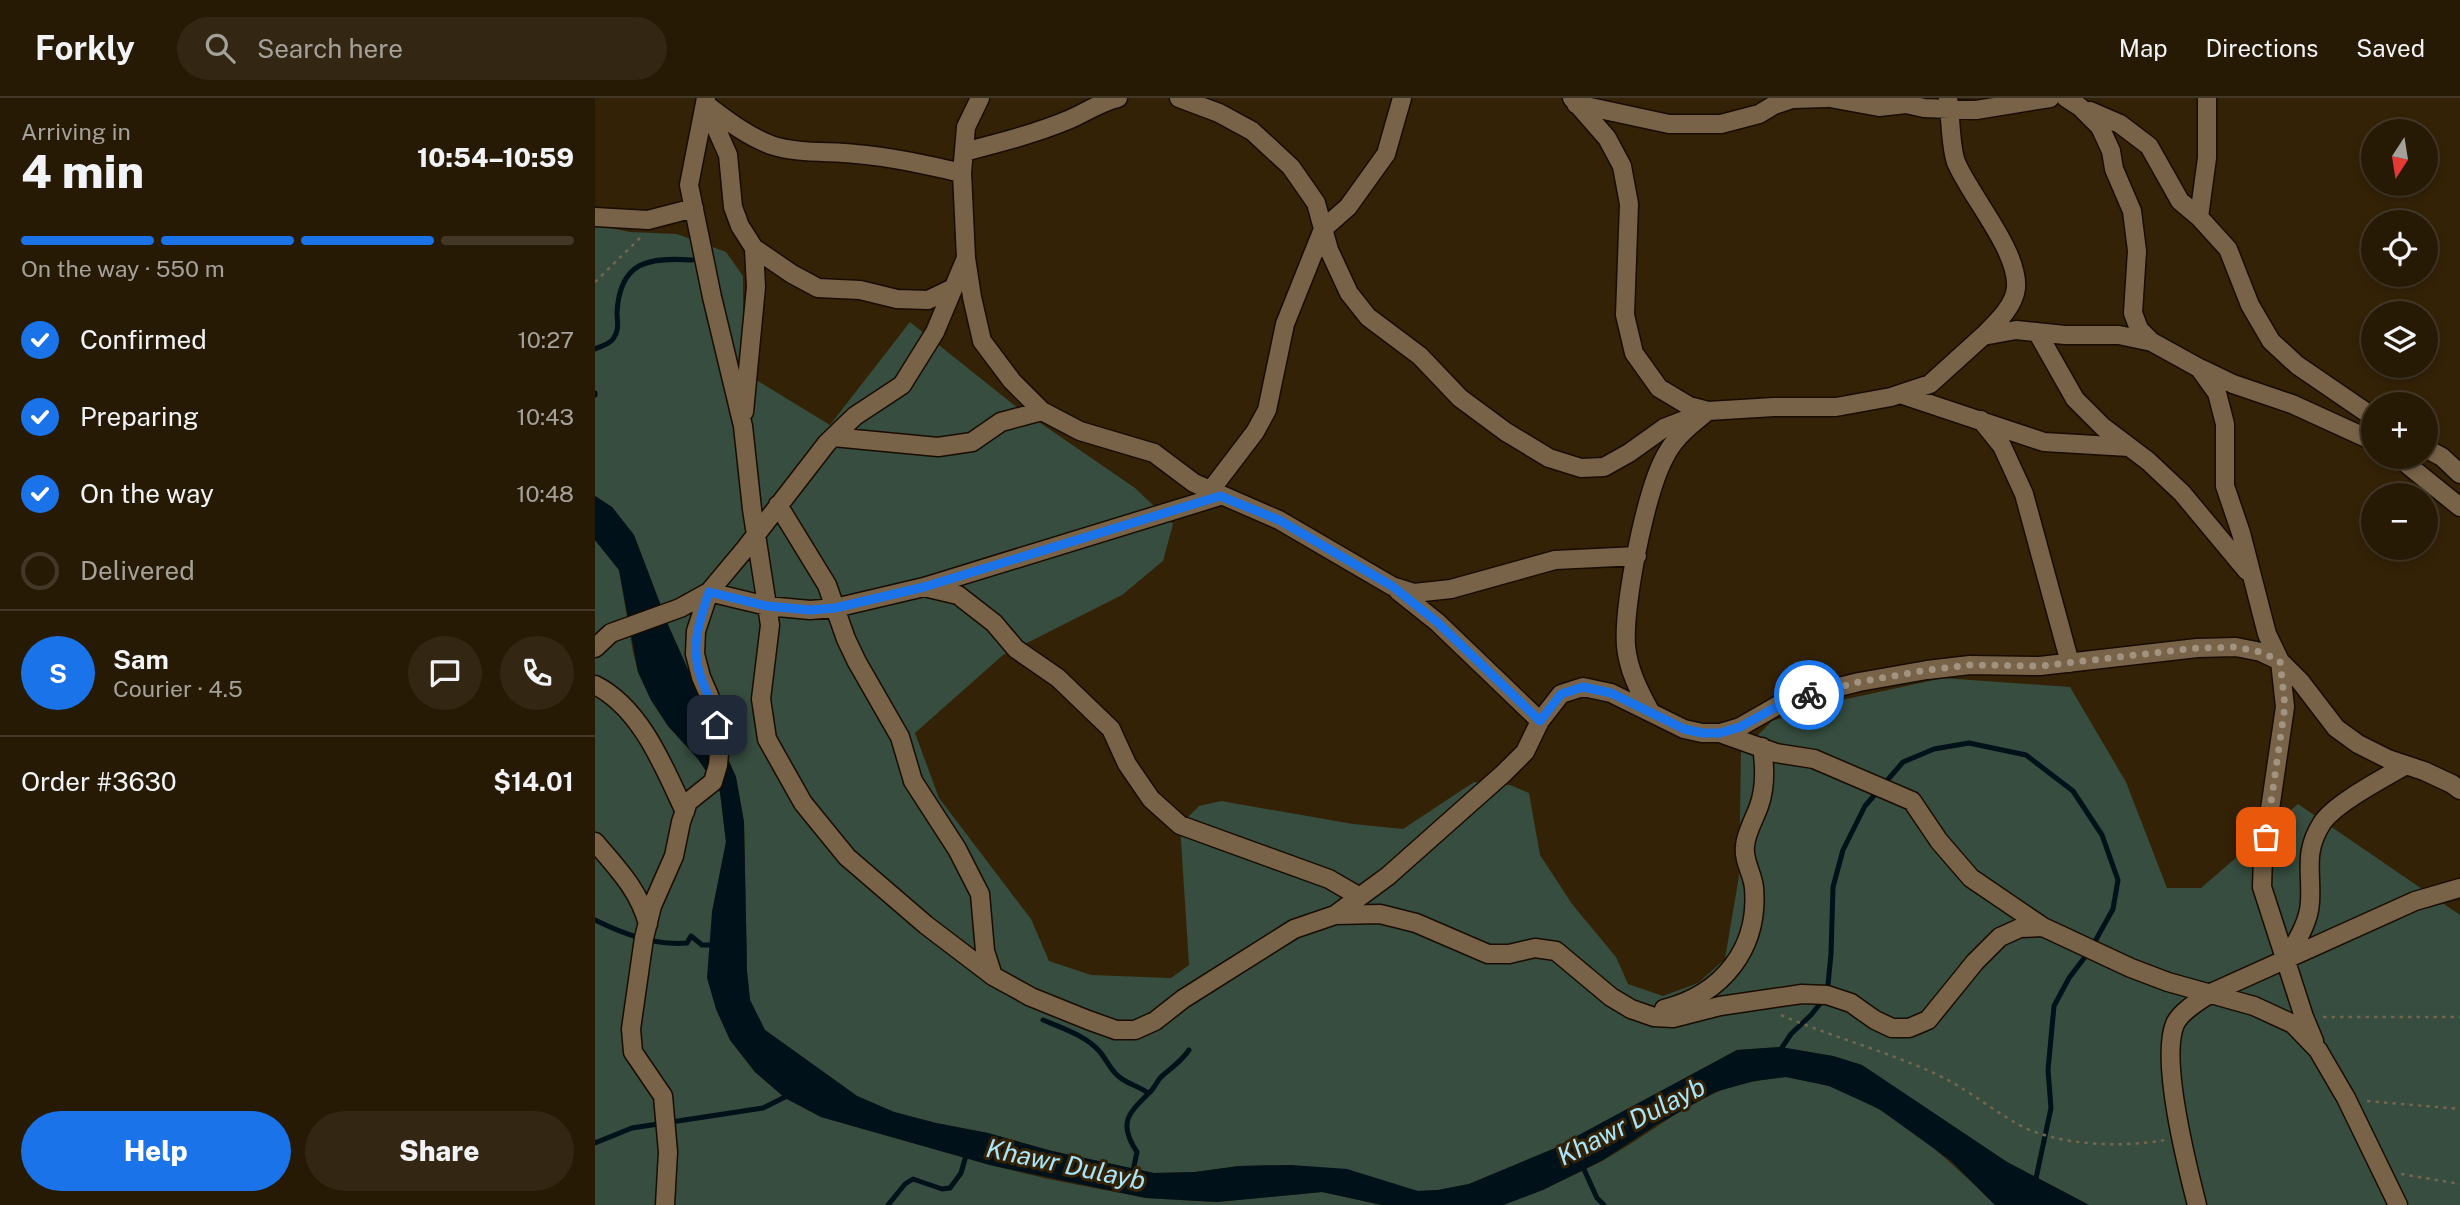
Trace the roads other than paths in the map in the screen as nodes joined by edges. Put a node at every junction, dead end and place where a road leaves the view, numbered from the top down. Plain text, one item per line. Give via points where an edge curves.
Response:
1 (980, 98) edge
2 (1118, 98) edge
3 (1179, 98) edge
4 (1402, 98) edge
5 (1828, 98) edge
6 (2050, 98) edge
7 (2207, 98) edge
8 (705, 101) edge
9 (1574, 101) edge
10 (1949, 103) edge
11 (2073, 103) edge
12 (964, 152) junction
13 (962, 173) junction
14 (694, 208) junction
15 (664, 216) junction
16 (595, 217) edge
17 (2199, 217) junction
18 (1323, 229) junction
19 (646, 233) road end
20 (754, 248) junction
21 (966, 258) junction
22 (953, 288) junction
23 (2037, 332) junction
24 (1983, 336) junction
25 (2153, 342) junction
26 (2199, 368) junction
27 (1900, 394) junction
28 (2361, 409) edge
29 (1042, 411) junction
30 (1708, 411) junction
31 (1981, 420) junction
32 (743, 426) junction
33 (2361, 436) edge
34 (833, 437) junction
35 (2129, 447) junction
36 (2438, 455) edge
37 (2413, 469) edge
38 (2460, 474) edge
39 (1215, 493) junction
40 (778, 505) junction
41 (2460, 507) edge
42 (756, 534) junction
43 (1637, 556) junction
44 (2254, 580) junction
45 (1392, 586) junction
46 (924, 587) junction
47 (709, 592) junction
48 (767, 606) junction
49 (835, 608) junction
50 (595, 648) edge
51 (2280, 661) junction
52 (2070, 663) junction
53 (595, 685) edge
54 (1650, 711) junction
55 (1540, 721) junction
56 (1720, 733) junction
57 (1762, 747) junction
58 (2406, 765) junction
59 (2424, 771) junction
60 (2460, 773) edge
61 (2460, 790) edge
62 (685, 812) junction
63 (595, 842) edge
64 (2460, 888) edge
65 (1360, 897) junction
66 (1335, 915) junction
67 (648, 924) junction
68 (2043, 927) junction
69 (2285, 961) junction
70 (993, 976) junction
71 (2211, 993) junction
72 (1646, 1014) junction
73 (2318, 1050) junction
74 (665, 1205) edge
75 (2197, 1205) edge
76 (2398, 1205) edge

1 - 12 street via 965,127
2 - 12 street via 1011,141
3 - 18 street via 1252,131 1291,167 1316,203
4 - 18 street via 1386,154 1348,207
5 - 9 street via 1792,99 1721,124 1669,124
5 - 10 street via 1879,107 1906,104 1924,108
6 - 10 street via 1976,110
7 - 17 street via 2207,158
8 - 13 street via 744,133 773,146 907,160
8 - 14 street via 689,185
8 - 20 street via 728,155 733,207
9 - 30 street via 1607,138 1622,166 1629,204 1625,315 1634,353 1659,387 1689,406
10 - 24 street via 1956,161 2015,274 2016,289 2005,314
11 - 17 street via 2120,124 2149,146 2180,201
11 - 25 street via 2100,127 2132,211 2137,250 2133,313
12 - 13 street
13 - 21 street
14 - 15 street
14 - 32 street
15 - 16 street via 648,220
15 - 19 street
17 - 28 street via 2228,249 2271,341 2297,365
18 - 30 street via 1349,293 1368,317 1420,356 1460,398 1549,458 1581,468 1604,467 1664,428
18 - 39 street via 1285,324 1267,410
20 - 22 street via 818,288 928,300
20 - 32 street via 756,287
21 - 22 street
21 - 29 street via 982,341 1012,382
22 - 34 street via 935,332 902,385 855,416
23 - 24 street via 2016,330
23 - 25 street via 2119,335
23 - 35 street via 2075,399
24 - 27 street via 1930,384
25 - 26 street
26 - 33 street
26 - 44 street via 2220,403 2225,424 2225,486
27 - 30 street via 1836,407
27 - 31 street
29 - 34 street via 1001,422 972,442 938,447
29 - 39 street via 1080,430 1154,453
30 - 43 street via 1683,431 1666,453 1653,485
31 - 35 street via 2044,442
31 - 52 street via 2002,446 2024,494
32 - 42 street
34 - 40 street
35 - 44 street via 2182,493
36 - 38 street
37 - 41 street
39 - 45 street via 1279,520
39 - 46 street
40 - 42 street
40 - 49 street via 827,585
42 - 47 street
42 - 48 street
43 - 45 street via 1555,560 1451,589 1414,593
43 - 54 street via 1626,648 1635,683
44 - 51 street via 2267,634
45 - 55 street via 1437,622
46 - 49 street
46 - 65 street via 958,595 994,623 1016,649 1058,678 1111,729 1151,799 1180,825 1329,880
47 - 48 street
47 - 50 street via 680,608 611,633
47 - 62 street via 696,631 695,654 714,707 720,742 718,765 713,782 688,802
48 - 49 street
48 - 70 street via 770,625 761,699 767,739 803,803 847,857
49 - 70 street via 857,663 900,737 913,781 981,894 985,951
51 - 52 street via 2236,647
51 - 58 street via 2336,728 2358,744
51 - 69 street via 2285,706 2262,887
52 - 56 street via 1970,665 1859,682 1787,701
53 - 62 street via 632,715
54 - 55 street via 1611,693 1583,687 1561,694
54 - 56 street via 1684,729
55 - 65 street via 1525,752 1504,774
56 - 57 street
57 - 68 street via 1814,759 1912,801 1971,878
57 - 72 street via 1761,802 1745,846 1756,909 1750,938 1735,965 1713,986 1678,1006
58 - 59 street
58 - 69 street via 2323,821 2312,845 2310,903 2304,928
59 - 60 street
59 - 61 street
62 - 67 street
63 - 67 street via 632,886
64 - 69 street via 2415,901
65 - 66 street
66 - 70 street via 1294,929 1135,1030 1117,1030 1088,1020
66 - 72 street via 1381,915 1416,923 1489,954 1535,948 1556,951 1611,997
67 - 74 street via 631,1029 633,1052 663,1096 669,1152
68 - 71 street via 2131,968
68 - 72 street via 2020,928 2000,937 1928,1020 1909,1028 1892,1028 1851,1003 1827,995 1720,1006 1673,1018
69 - 71 street
69 - 73 street
71 - 73 street via 2293,1024
71 - 75 street via 2176,1023 2169,1047 2181,1137
73 - 76 street

